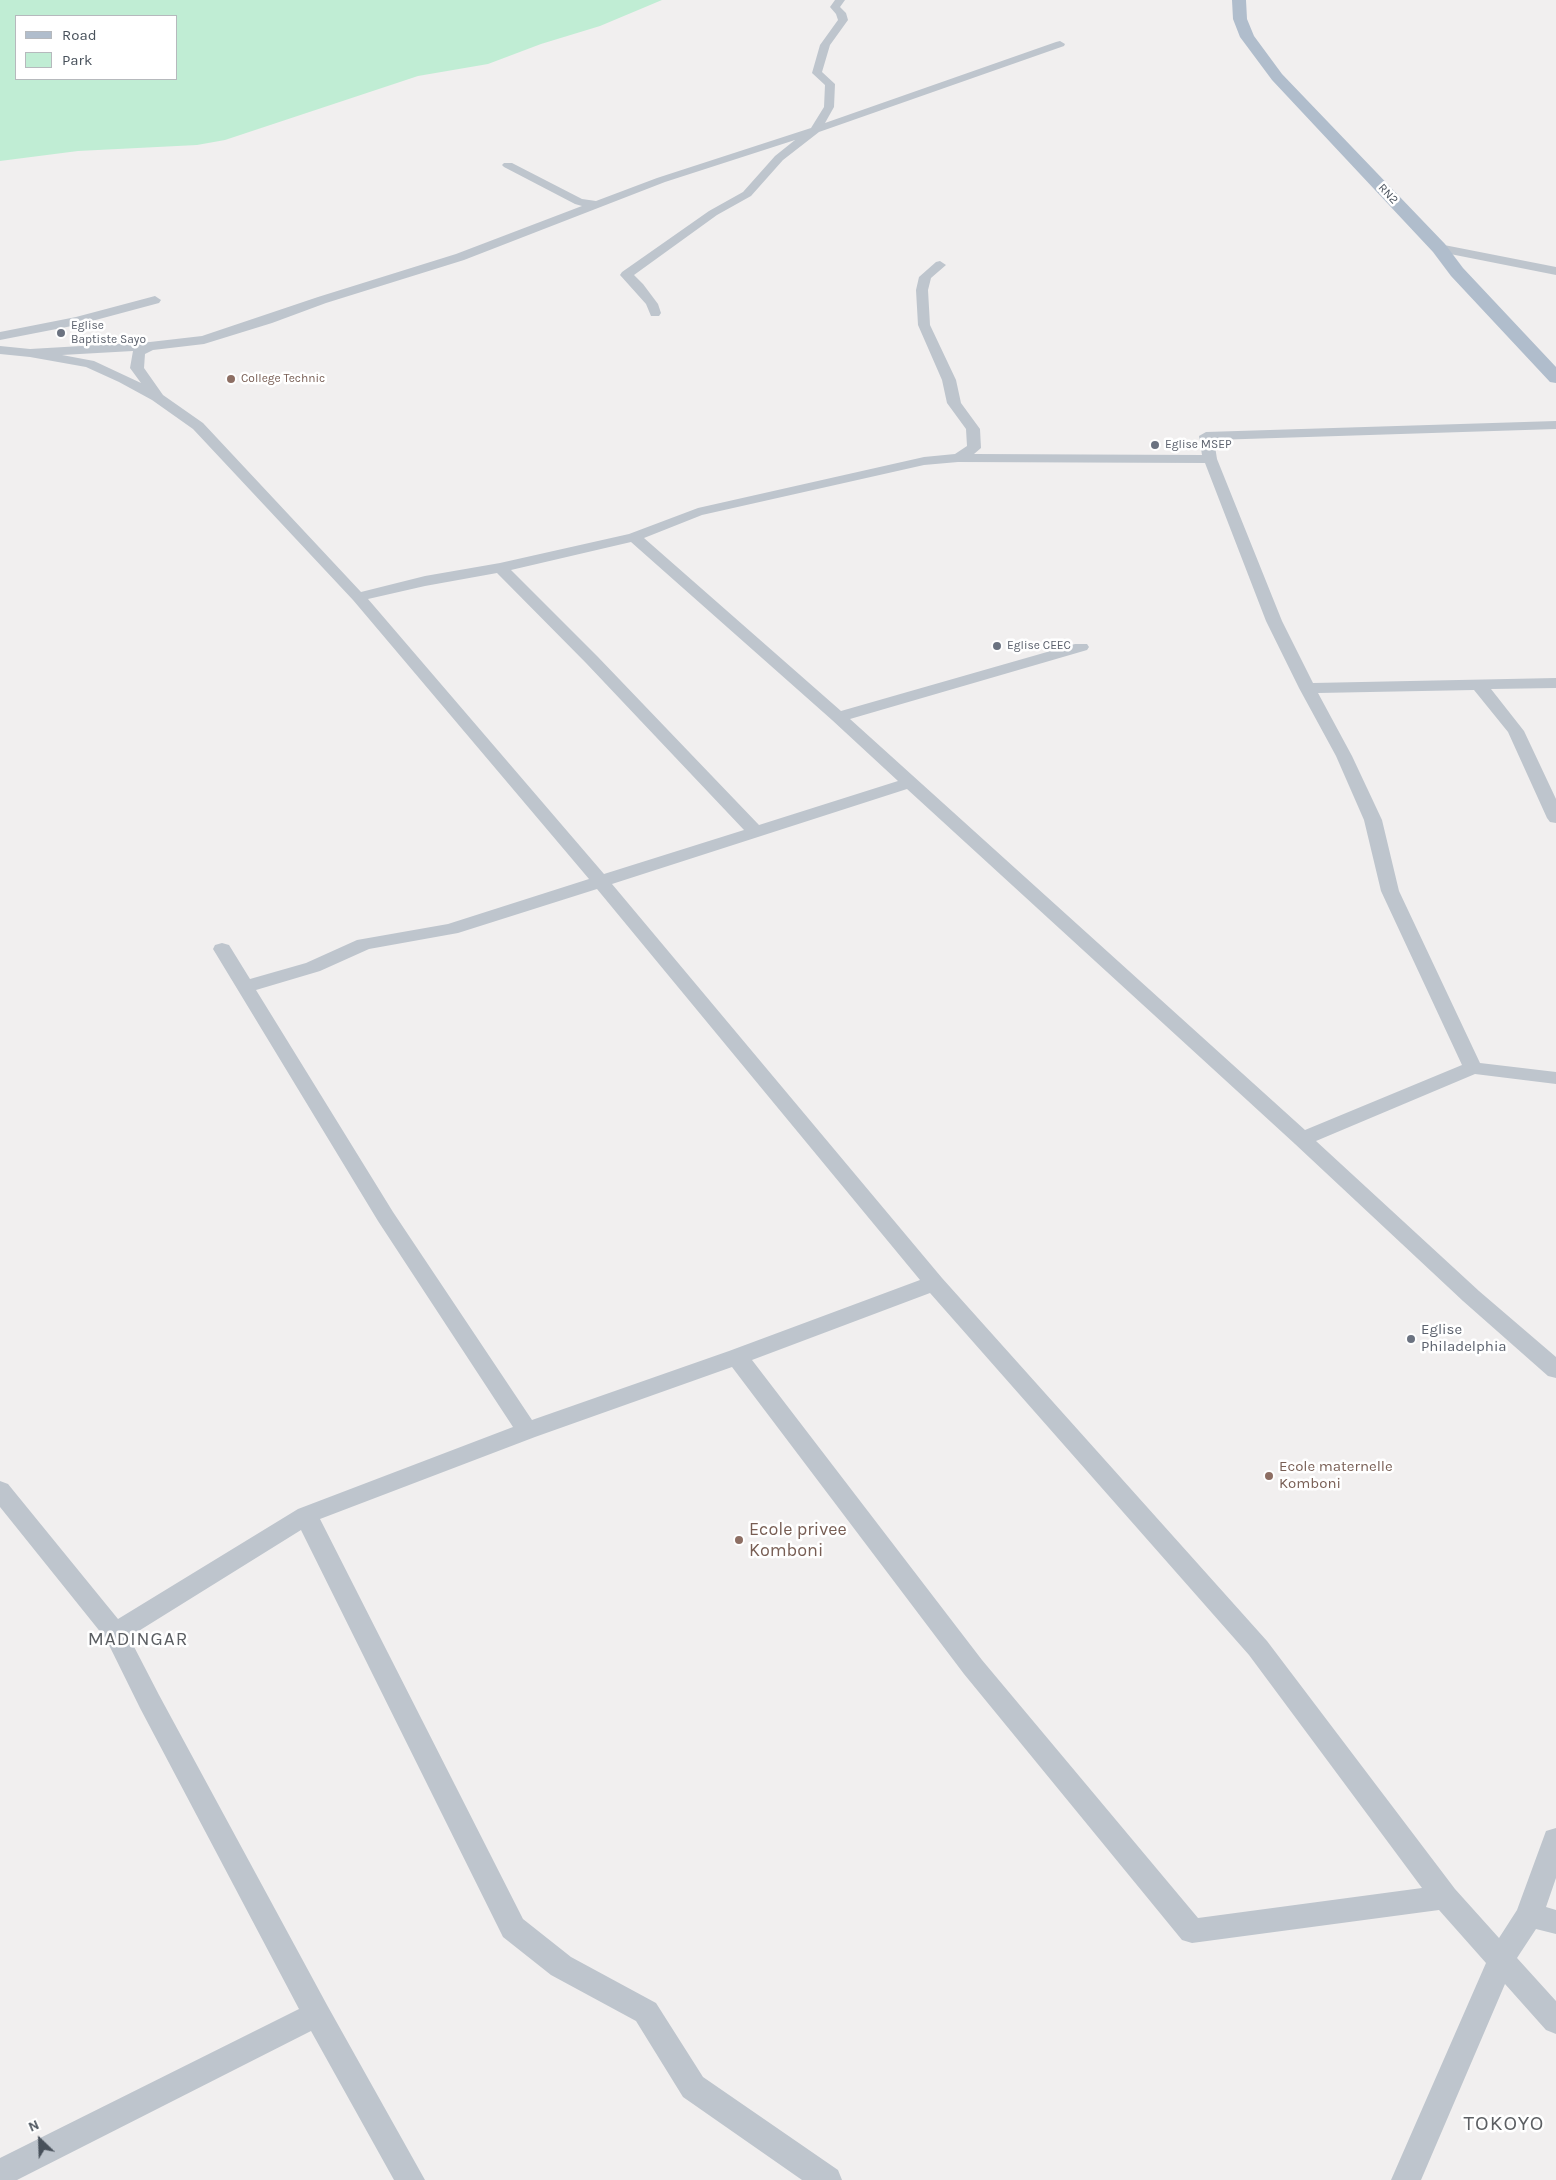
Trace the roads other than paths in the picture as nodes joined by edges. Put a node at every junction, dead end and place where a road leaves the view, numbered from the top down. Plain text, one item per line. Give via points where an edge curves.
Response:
1 (840, 0) edge
2 (1239, 0) edge
3 (1060, 44) dead end
4 (814, 130) junction
5 (508, 165) dead end
6 (599, 205) junction
7 (1438, 248) junction
8 (940, 265) dead end
9 (1556, 271) edge
10 (155, 300) dead end
11 (655, 312) dead end
12 (0, 336) edge
13 (150, 346) junction
14 (0, 350) edge
15 (30, 353) junction
16 (1556, 378) edge
17 (158, 398) junction
18 (1556, 425) edge
19 (958, 458) junction
20 (1210, 459) junction
21 (634, 537) junction
22 (500, 568) junction
23 (358, 597) junction
24 (1081, 647) dead end
25 (1556, 682) edge
26 (1478, 684) junction
27 (1307, 688) junction
28 (838, 717) junction
29 (910, 783) junction
30 (1556, 818) edge
31 (756, 833) junction
32 (600, 881) junction
33 (222, 948) dead end
34 (245, 987) junction
35 (1473, 1068) junction
36 (1556, 1078) edge
37 (1302, 1139) junction
38 (934, 1283) junction
39 (737, 1357) junction
40 (1556, 1370) edge
41 (527, 1432) junction
42 (0, 1490) edge
43 (306, 1515) junction
44 (114, 1633) junction
45 (1556, 1839) edge
46 (1445, 1896) junction
47 (1529, 1915) junction
48 (1556, 1922) edge
49 (1502, 1958) junction
50 (317, 2014) junction
51 (1556, 2021) edge
52 (0, 2173) edge
53 (410, 2180) edge
54 (827, 2180) edge
55 (1406, 2180) edge

1 - 4 street via 834,7 842,13 843,20 826,45 817,73 830,84 829,107
2 - 7 main road, RN2 via 1240,19 1247,38 1277,77
3 - 4 street
4 - 6 street via 661,180
4 - 11 street via 779,158 747,194 713,213 626,276 640,287
5 - 6 street via 579,202
6 - 13 street via 460,257 204,340
7 - 9 street
7 - 16 main road, RN2
8 - 19 street via 925,277 922,290 924,325 949,380 954,403 973,429 974,448
10 - 12 street via 77,321
13 - 15 street
13 - 17 street via 139,352 136,368
14 - 15 street
15 - 17 street via 89,364
17 - 23 street via 198,426
18 - 20 street via 1214,434 1206,436
19 - 20 street
19 - 21 street via 924,461 698,512
20 - 27 street via 1274,621
21 - 22 street
21 - 28 street
22 - 23 street
22 - 31 street
23 - 32 street
24 - 28 street
25 - 26 street
26 - 27 street
26 - 30 street via 1516,731
27 - 35 street via 1344,756 1373,820 1390,891
28 - 29 street
29 - 31 street
29 - 37 street
31 - 32 street
32 - 34 street via 451,929 364,944 312,968
32 - 38 street
33 - 34 street
34 - 41 street via 385,1216
35 - 36 street
35 - 37 street
37 - 40 street
38 - 39 street
38 - 46 street via 1258,1648
39 - 41 street
39 - 46 street via 973,1667 1192,1931
41 - 43 street
42 - 44 street
43 - 44 street
43 - 54 street via 513,1928 561,1966 646,2012 693,2087
44 - 50 street
45 - 47 street
46 - 49 street
47 - 48 street
47 - 49 street
49 - 51 street
49 - 55 street
50 - 52 street
50 - 53 street

